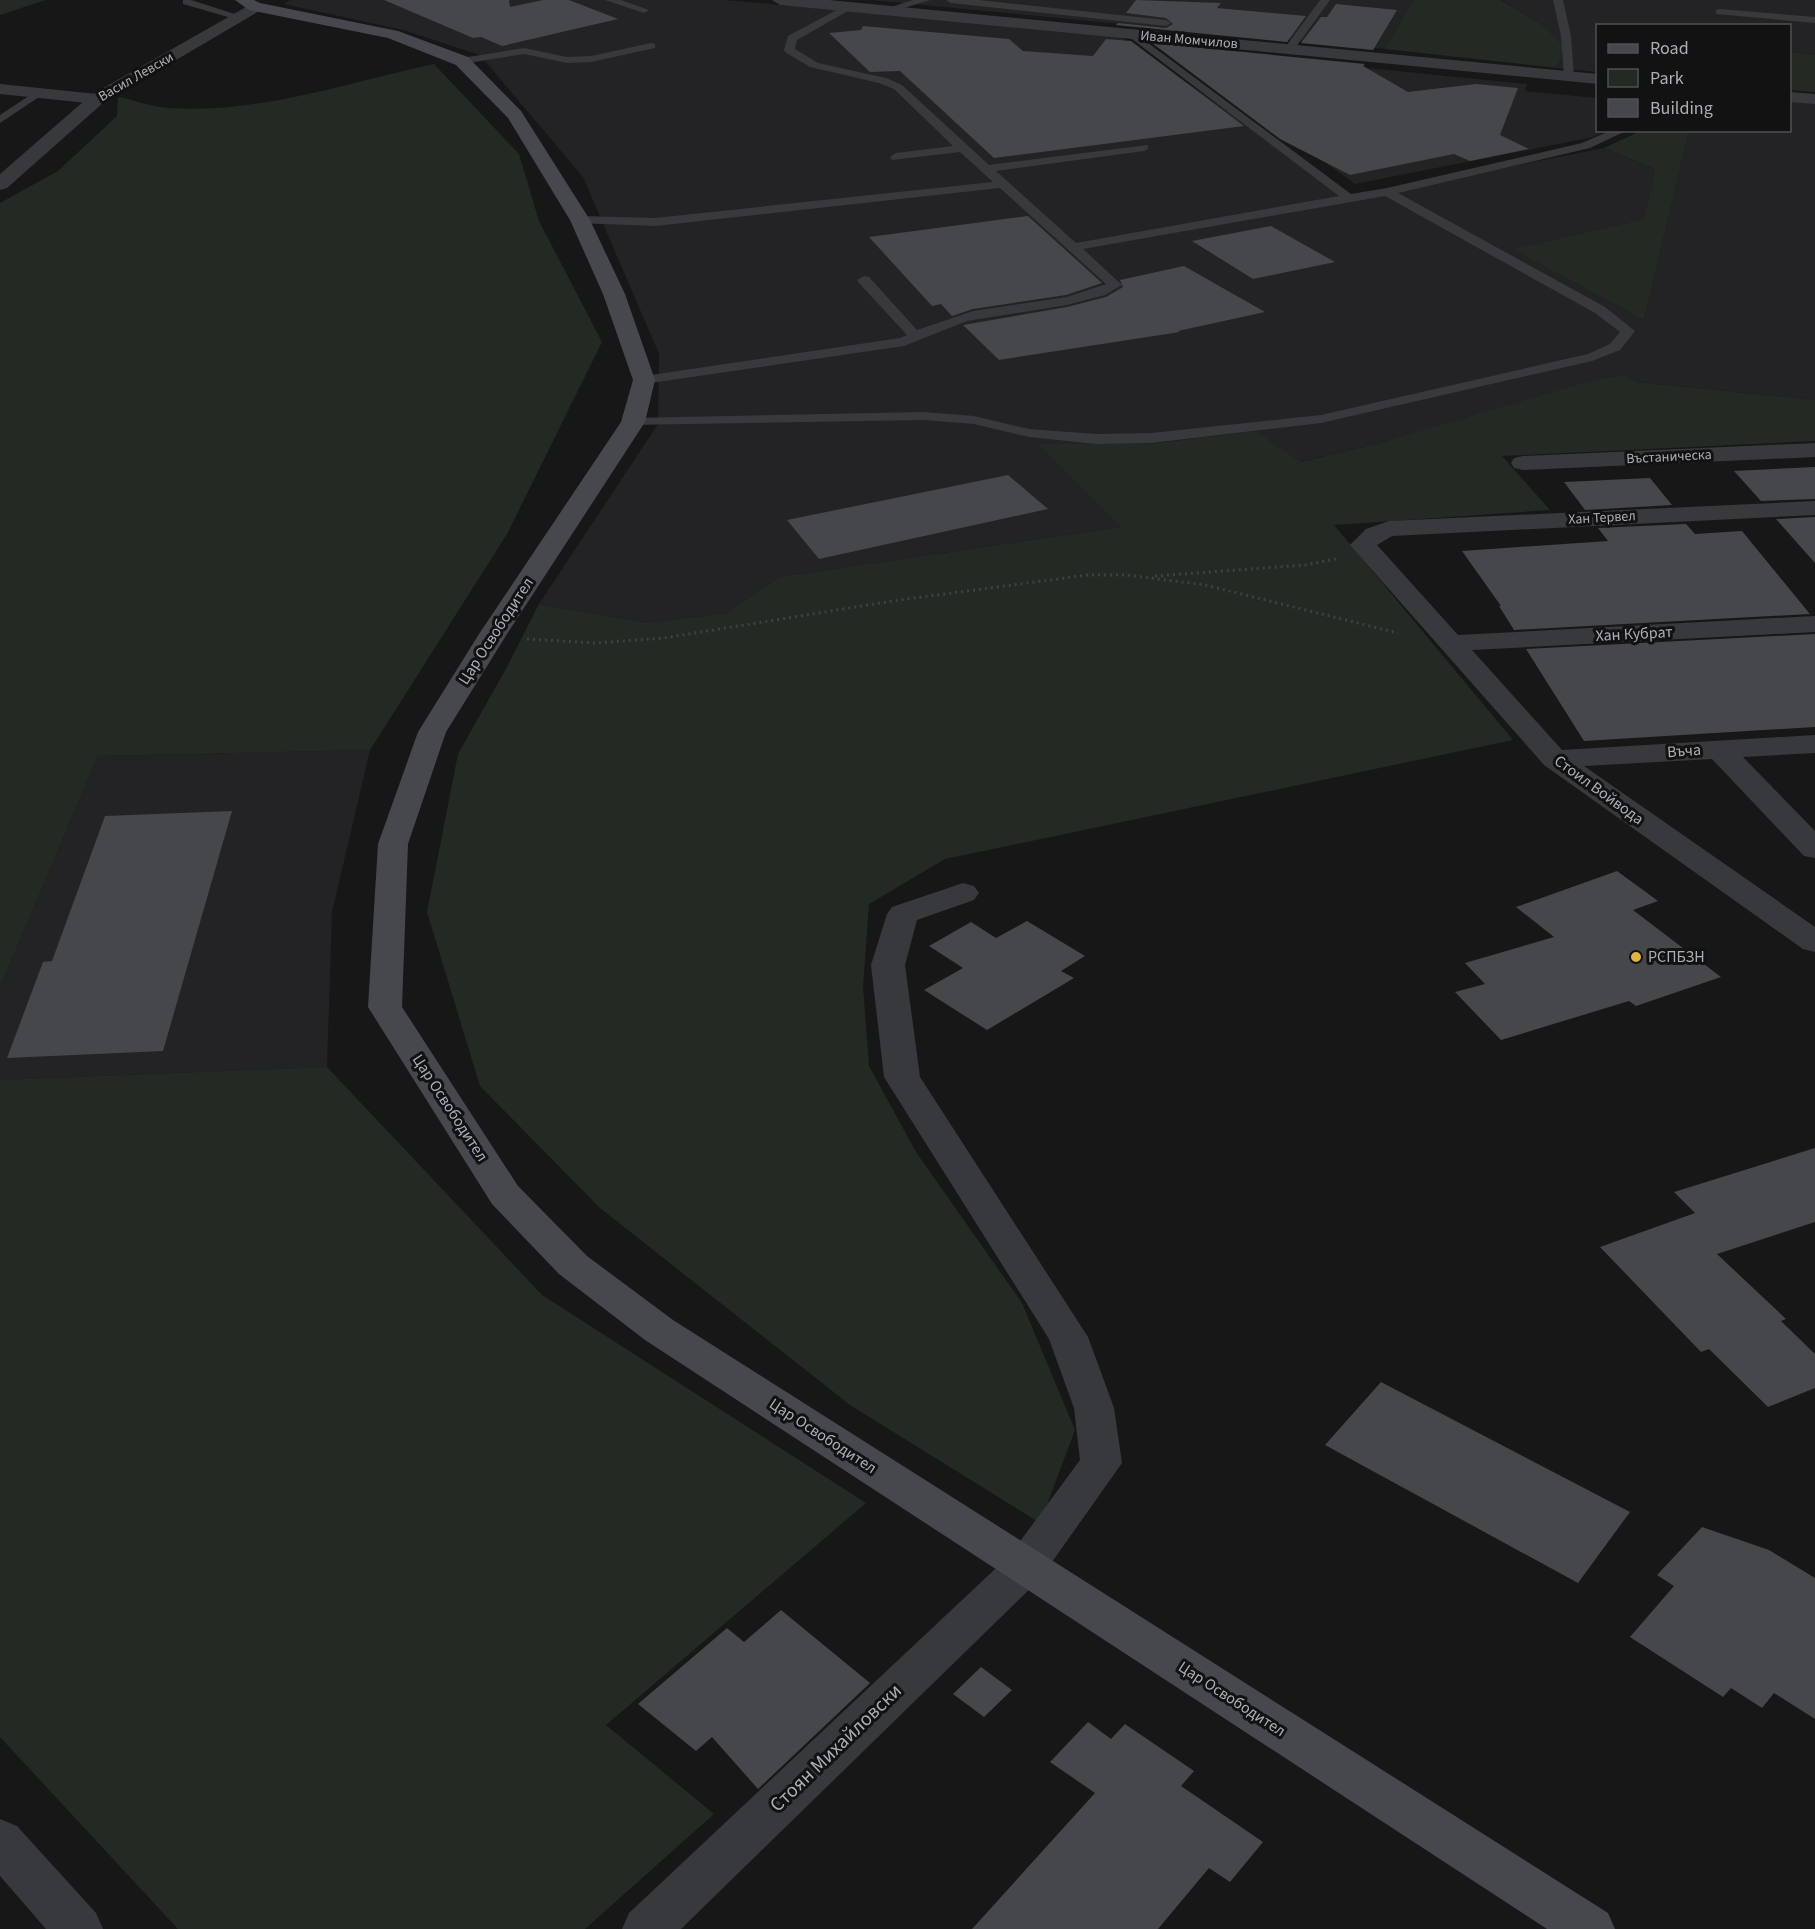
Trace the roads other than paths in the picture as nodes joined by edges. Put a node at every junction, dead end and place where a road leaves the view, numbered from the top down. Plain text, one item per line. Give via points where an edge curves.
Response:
1 (610, 0) edge
2 (780, 0) edge
3 (951, 0) edge
4 (1047, 0) edge
5 (1326, 0) edge
6 (1558, 0) edge
7 (920, 1) edge
8 (188, 2) dead end
9 (251, 6) edge
10 (850, 7) junction
11 (1011, 7) junction
12 (644, 10) dead end
13 (884, 11) junction
14 (1720, 12) dead end
15 (1815, 20) edge
16 (1166, 23) dead end
17 (1132, 34) junction
18 (651, 46) dead end
19 (1289, 49) junction
20 (462, 61) junction
21 (1569, 76) junction
22 (1596, 79) edge
23 (0, 89) edge
24 (38, 93) junction
25 (1791, 97) edge
26 (97, 99) junction
27 (1815, 99) edge
28 (0, 120) edge
29 (1618, 132) edge
30 (1144, 147) dead end
31 (963, 148) junction
32 (896, 157) dead end
33 (987, 169) junction
34 (0, 183) edge
35 (1004, 184) junction
36 (1387, 192) junction
37 (1349, 198) junction
38 (580, 220) junction
39 (1074, 247) junction
40 (864, 280) dead end
41 (915, 336) junction
42 (644, 380) junction
43 (633, 422) junction
44 (1815, 450) edge
45 (1522, 463) dead end
46 (1815, 508) edge
47 (1364, 545) joint
48 (1815, 624) edge
49 (1452, 643) junction
50 (1815, 744) edge
51 (1719, 749) junction
52 (1554, 759) junction
53 (1815, 849) edge
54 (963, 893) dead end
55 (1815, 942) edge
56 (1025, 1567) junction
57 (0, 1841) edge
58 (78, 1929) edge
59 (646, 1929) edge
60 (1590, 1929) edge

1 - 12 lane
2 - 10 street, Иван Момчилов
3 - 11 lane
4 - 11 lane
5 - 19 lane
6 - 21 lane
7 - 13 lane
8 - 9 lane
9 - 20 main road via 392,34
9 - 26 street, Васил Левски
10 - 13 street, Иван Момчилов
10 - 31 lane via 792,38 789,50 814,65 898,87
11 - 16 lane
13 - 17 street, Иван Момчилов
14 - 15 lane
17 - 19 street, Иван Момчилов
17 - 37 lane
18 - 20 lane via 591,59 567,60 524,51
19 - 21 street, Иван Момчилов
20 - 38 main road via 515,115
21 - 22 street, Иван Момчилов
23 - 24 street
24 - 26 street
24 - 28 lane
25 - 27 street
26 - 34 street, Васил Левски
29 - 36 lane via 1586,146
30 - 33 lane
31 - 32 lane
31 - 33 lane
33 - 35 lane
35 - 38 lane via 655,222
35 - 39 lane
36 - 37 lane
36 - 43 lane via 1600,310 1628,331 1615,347 1592,357 1321,419 1150,438 1096,440 1029,433 974,420 922,416
37 - 39 lane
38 - 42 main road via 614,294
39 - 41 lane via 1115,285 1096,295 980,314
40 - 41 lane
41 - 42 lane via 904,342
42 - 43 main road, Цар Освободител
43 - 56 main road, Цар Освободител via 432,732 393,844 385,1007 505,1195 573,1265 659,1330
44 - 45 street, Въстаническа
46 - 47 street, Хан Тервел via 1389,529 1375,534
47 - 49 street, Стоил Войвода
48 - 49 street, Хан Кубрат
49 - 52 street, Стоил Войвода
50 - 51 street, Въча
51 - 52 street, Въча
51 - 53 street
52 - 55 street, Стоил Войвода
54 - 56 street, Стоян Михайловски via 903,914 888,965 902,1077 1068,1336 1094,1408 1101,1463
56 - 59 street, Стоян Михайловски
56 - 60 main road, Цар Освободител
57 - 58 street

